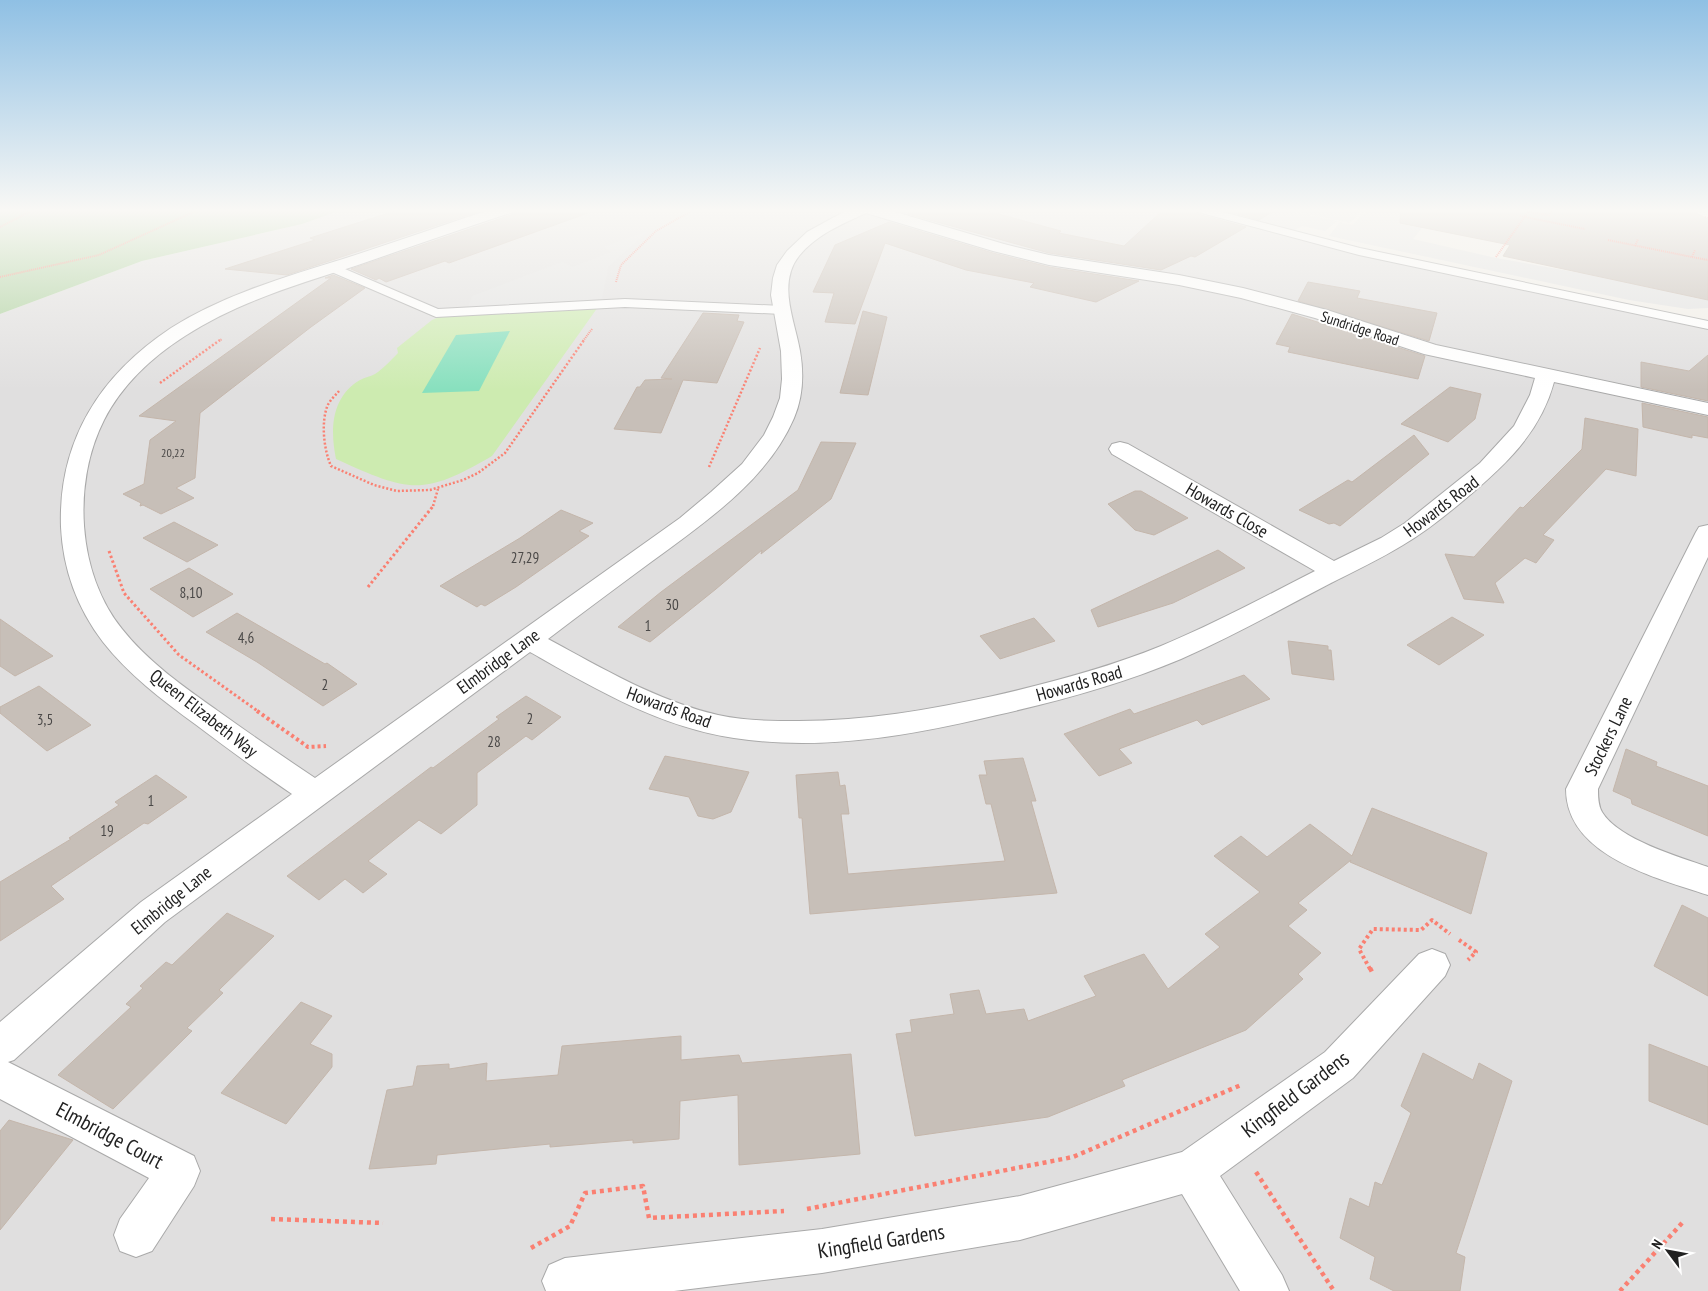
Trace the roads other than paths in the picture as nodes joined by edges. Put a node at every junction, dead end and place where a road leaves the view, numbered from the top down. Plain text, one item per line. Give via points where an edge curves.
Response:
1 (326, 269) edge
2 (337, 269) edge
3 (785, 269) edge
4 (1109, 269) edge
5 (1445, 269) edge
6 (775, 310) junction
7 (1708, 325) edge
8 (1546, 375) junction
9 (1708, 409) edge
10 (1120, 449) dead end
11 (1708, 532) edge
12 (1333, 572) junction
13 (528, 639) junction
14 (314, 793) junction
15 (1708, 881) edge
16 (1448, 966) road end
17 (0, 1046) edge
18 (0, 1078) edge
19 (1192, 1170) junction
20 (136, 1235) dead end
21 (565, 1281) dead end
22 (1266, 1291) edge

1 - 14 street, Queen Elizabeth Way via 231,304 180,330 140,359 110,394 86,435 71,490 78,570 84,587 114,637 173,693
2 - 6 lane via 436,313 625,303
3 - 6 street, Elmbridge Lane via 780,278
4 - 8 street, Sundridge Road via 1269,299 1431,350
5 - 7 lane
6 - 13 street, Elmbridge Lane via 792,352 792,384 784,417 752,465 711,505
8 - 9 street, Sundridge Road
8 - 12 street, Howards Road via 1530,418 1518,439 1498,462 1396,540
10 - 12 street, Howards Close
11 - 15 street, Stockers Lane via 1582,789 1584,810 1595,826 1614,843 1639,856
12 - 13 street, Howards Road via 1213,634 1106,678 986,708 874,729 824,732 748,730 692,719 641,700
13 - 14 street, Elmbridge Lane
14 - 17 street, Elmbridge Lane via 153,912
16 - 19 street, Kingfield Gardens via 1339,1065
18 - 20 street, Elmbridge Court via 179,1171
19 - 21 street, Kingfield Gardens via 1020,1218 822,1251
19 - 22 street

